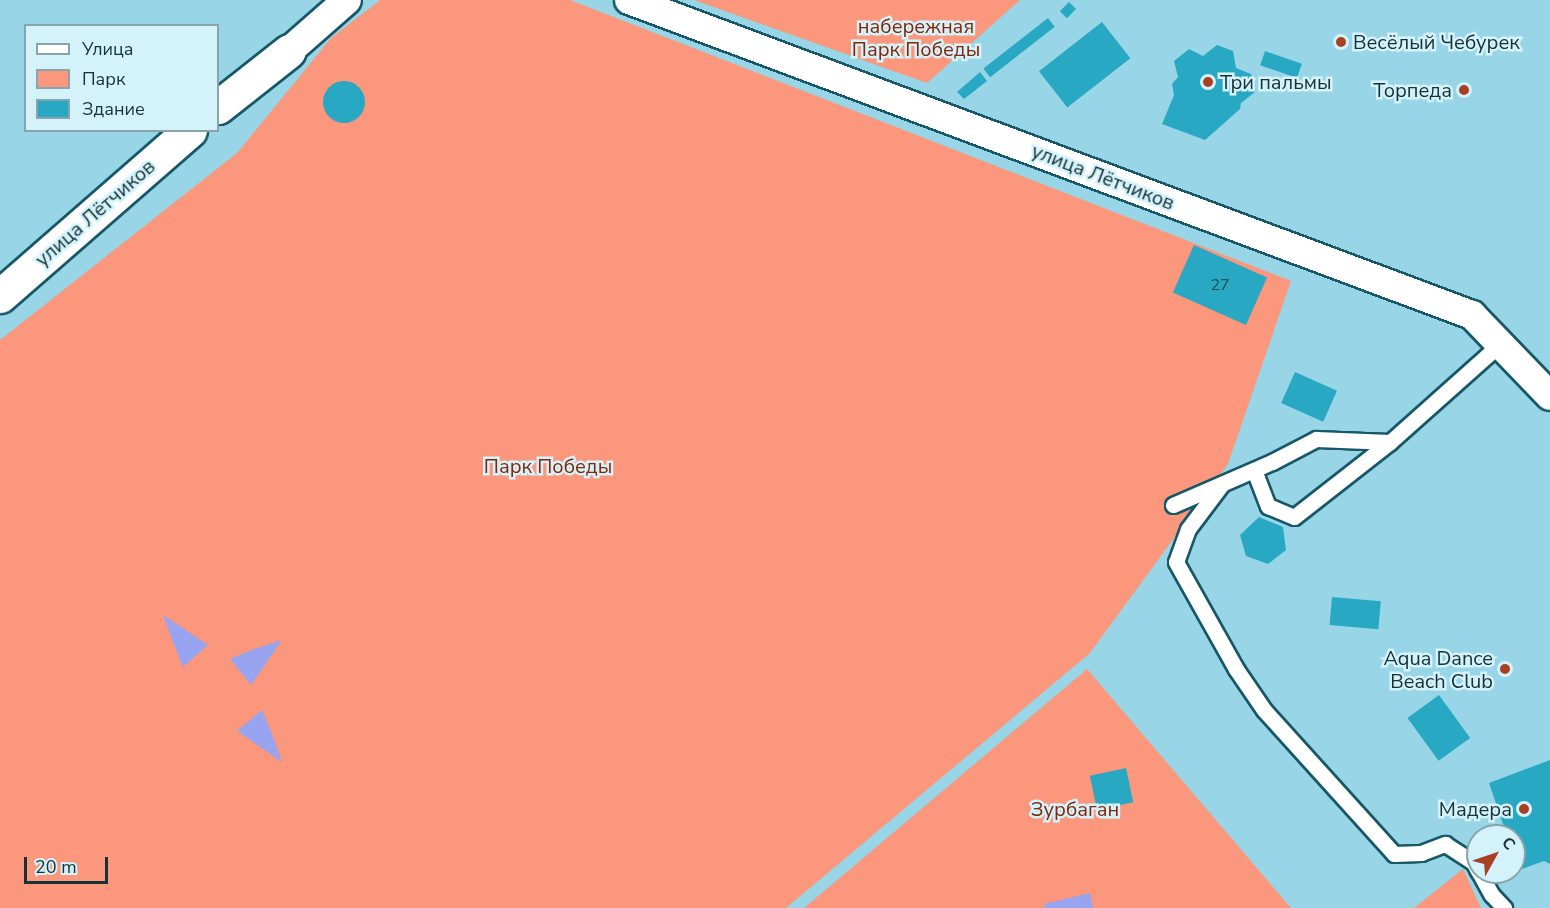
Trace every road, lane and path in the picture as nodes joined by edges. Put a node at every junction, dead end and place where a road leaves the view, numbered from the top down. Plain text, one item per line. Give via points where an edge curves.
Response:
1 (347, 0) edge
2 (629, 0) edge
3 (289, 51) joint
4 (219, 105) edge
5 (188, 132) edge
6 (0, 296) edge
7 (1501, 343) junction
8 (1550, 396) edge
9 (1390, 442) junction
10 (1254, 470) junction
11 (1222, 484) junction
12 (1173, 505) dead end
13 (1466, 858) edge
14 (1486, 884) edge
15 (1504, 908) edge

1 - 3 street
2 - 7 street, улица Лётчиков via 1472,315
3 - 4 main road
5 - 6 main road, улица Лётчиков
7 - 8 street, улица Лётчиков
7 - 9 lane
9 - 10 lane via 1316,439
9 - 10 lane via 1294,517 1268,506
10 - 11 lane
11 - 12 lane
11 - 13 lane via 1188,529 1176,562 1236,669 1264,710 1394,854 1420,853 1445,844
14 - 15 lane

